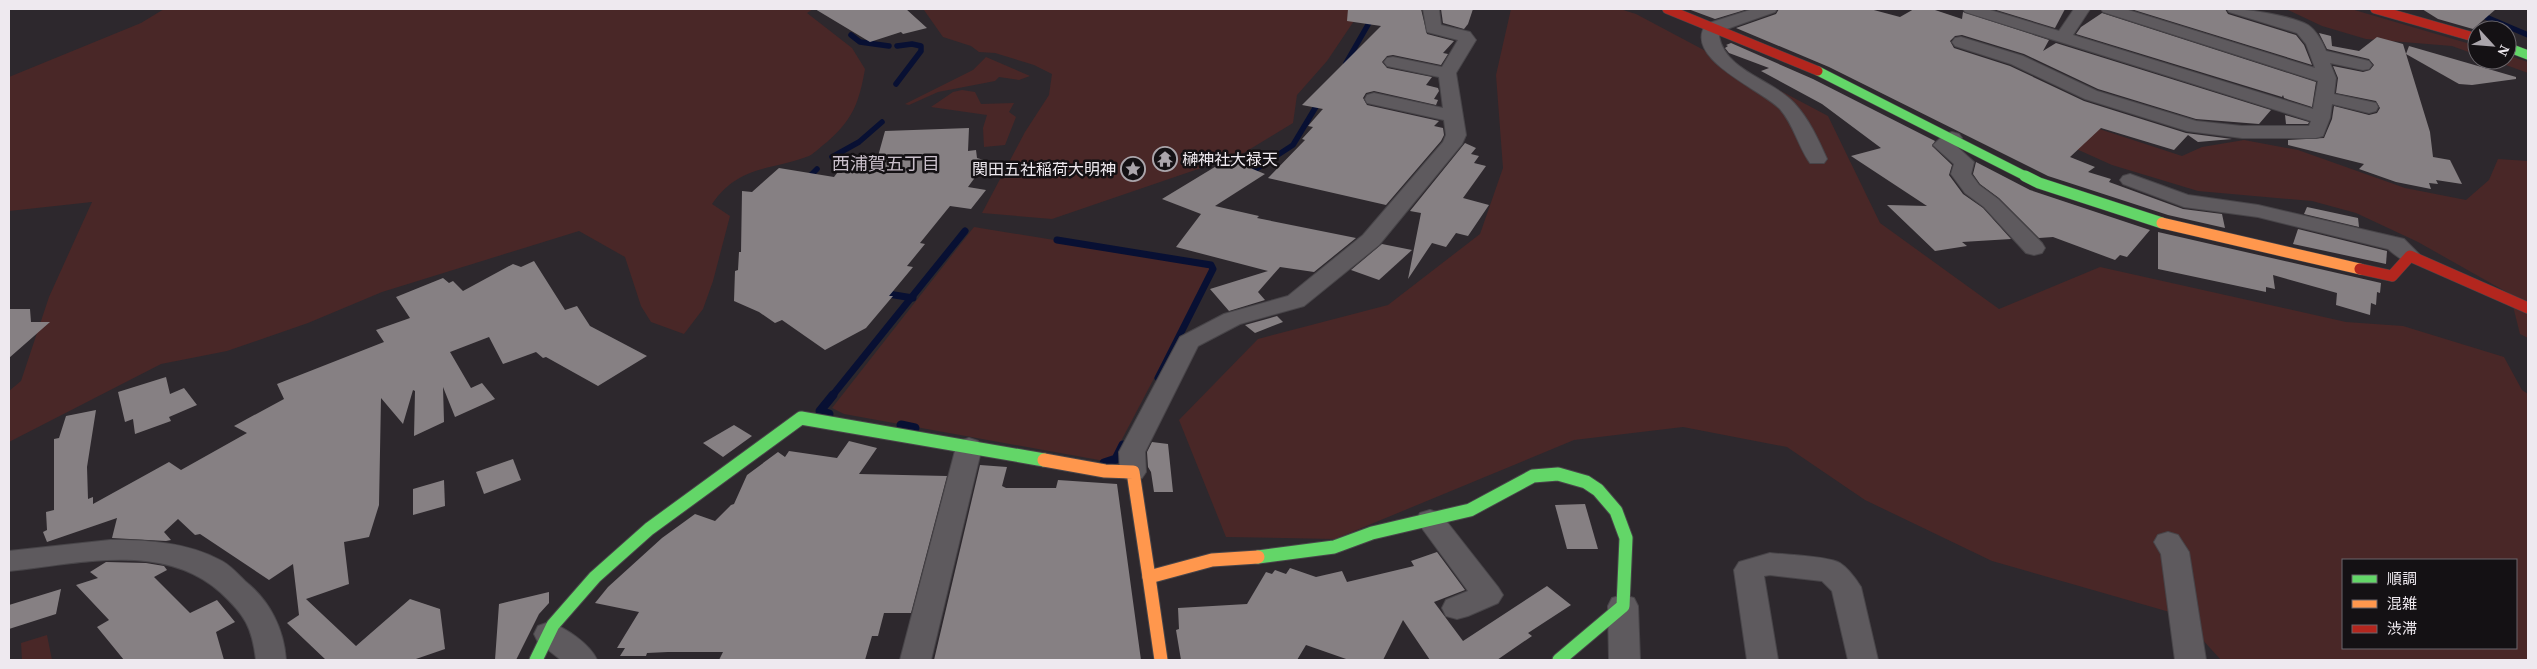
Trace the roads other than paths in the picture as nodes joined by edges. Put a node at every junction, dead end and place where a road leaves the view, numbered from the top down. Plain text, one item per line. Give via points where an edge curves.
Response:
1 (1431, 9) edge
2 (1668, 9) edge
3 (1769, 9) edge
4 (1971, 9) edge
5 (2082, 9) edge
6 (2109, 9) edge
7 (2235, 9) edge
8 (2375, 9) edge
9 (2427, 9) edge
10 (2420, 21) junction
11 (1714, 29) junction
12 (2467, 35) edge
13 (2062, 38) junction
14 (1961, 42) dead end
15 (2318, 55) junction
16 (1393, 62) dead end
17 (2363, 65) dead end
18 (1447, 73) junction
19 (2327, 78) junction
20 (2324, 97) junction
21 (1374, 99) dead end
22 (2369, 107) dead end
23 (1452, 116) junction
24 (2321, 118) junction
25 (2194, 127) junction
26 (2174, 131) dead end
27 (1952, 138) junction
28 (1817, 159) dead end
29 (2130, 180) dead end
30 (2034, 248) dead end
31 (2410, 256) junction
32 (2528, 308) edge
33 (969, 447) junction
34 (1133, 472) junction
35 (1430, 520) junction
36 (2168, 542) dead end
37 (9, 561) edge
38 (1149, 577) junction
39 (1623, 606) junction
40 (1457, 608) dead end
41 (549, 634) junction
42 (271, 660) edge
43 (536, 660) edge
44 (582, 660) edge
45 (915, 660) edge
46 (1161, 660) edge
47 (1559, 660) edge
48 (1625, 660) edge
49 (1762, 660) edge
50 (1863, 660) edge
51 (2191, 660) edge

1 - 18 street via 1433,28 1464,36 1467,40
2 - 11 street
3 - 11 street
4 - 13 street
5 - 13 street
6 - 19 street
7 - 15 street via 2303,29 2314,43
8 - 10 street
9 - 10 street
10 - 12 street
11 - 27 street via 1821,73
11 - 28 street via 1710,40 1719,56 1780,99 1798,118
13 - 24 street
14 - 25 street via 1994,60 2087,99
15 - 17 street
15 - 19 street
16 - 18 street
18 - 23 street
19 - 20 street
20 - 22 street
20 - 24 street
21 - 23 street
23 - 34 street via 1456,135 1452,144 1371,240 1296,301 1232,319 1188,342 1132,452
24 - 25 street via 2316,132 2242,132
25 - 26 street
27 - 30 street via 1942,145 1964,162 1961,174 1972,189 1991,203
27 - 31 street via 2039,183 2160,223 2392,276
29 - 31 street via 2184,201 2258,212 2396,244
31 - 32 street
33 - 34 street via 1105,472
33 - 41 street via 801,418 648,529 595,577
33 - 45 street
34 - 38 street
35 - 38 street via 1372,533 1334,547 1294,554 1212,560
35 - 39 street via 1470,510 1533,476 1558,474 1586,482 1598,490 1616,512 1626,538
35 - 40 street via 1488,595
36 - 51 street via 2175,552
37 - 42 street via 103,549 158,552 200,563 252,602 270,640
38 - 46 street
39 - 47 street
39 - 48 street
41 - 43 street
41 - 44 street
49 - 50 street via 1749,570 1770,564 1830,571 1846,588

